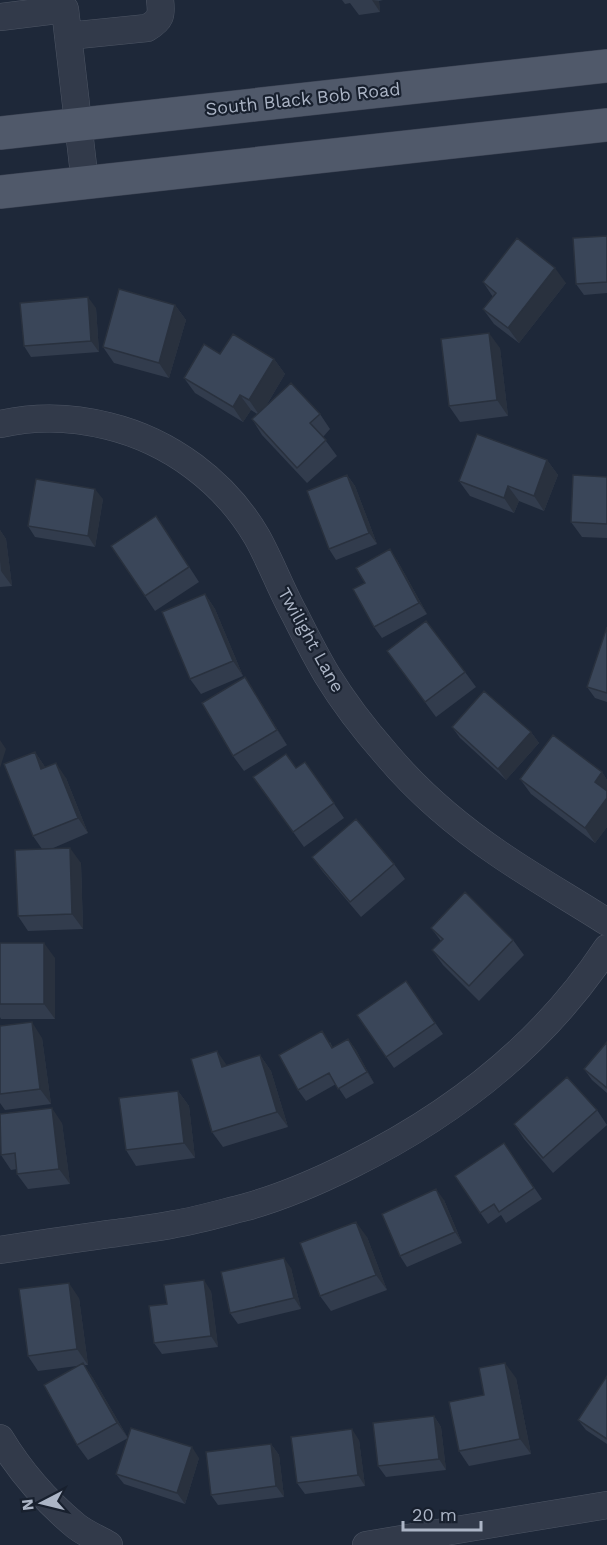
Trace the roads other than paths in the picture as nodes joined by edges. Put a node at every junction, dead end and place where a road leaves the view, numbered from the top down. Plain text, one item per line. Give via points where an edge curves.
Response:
1 (160, 0) edge
2 (64, 4) edge
3 (0, 17) edge
4 (68, 36) junction
5 (607, 66) edge
6 (79, 124) junction
7 (607, 125) edge
8 (0, 133) edge
9 (85, 183) junction
10 (0, 192) edge
11 (0, 424) edge
12 (607, 922) edge
13 (607, 948) edge
14 (0, 1250) edge
15 (0, 1438) edge
16 (607, 1505) edge
17 (109, 1545) edge
18 (366, 1545) edge

1 - 4 street via 161,13 156,23 147,28
2 - 3 street
2 - 4 street
4 - 6 street
5 - 6 main road, South Black Bob Road
6 - 8 main road, South Black Bob Road
6 - 9 street
7 - 9 main road
9 - 10 main road
11 - 12 street, Twilight Lane via 46,418 113,427 167,449 208,478 256,535 327,675 387,756 460,825 500,855
13 - 14 street via 526,1047 470,1093 386,1148 318,1181 248,1206 175,1224
15 - 17 street via 46,1498 78,1528
16 - 18 street

